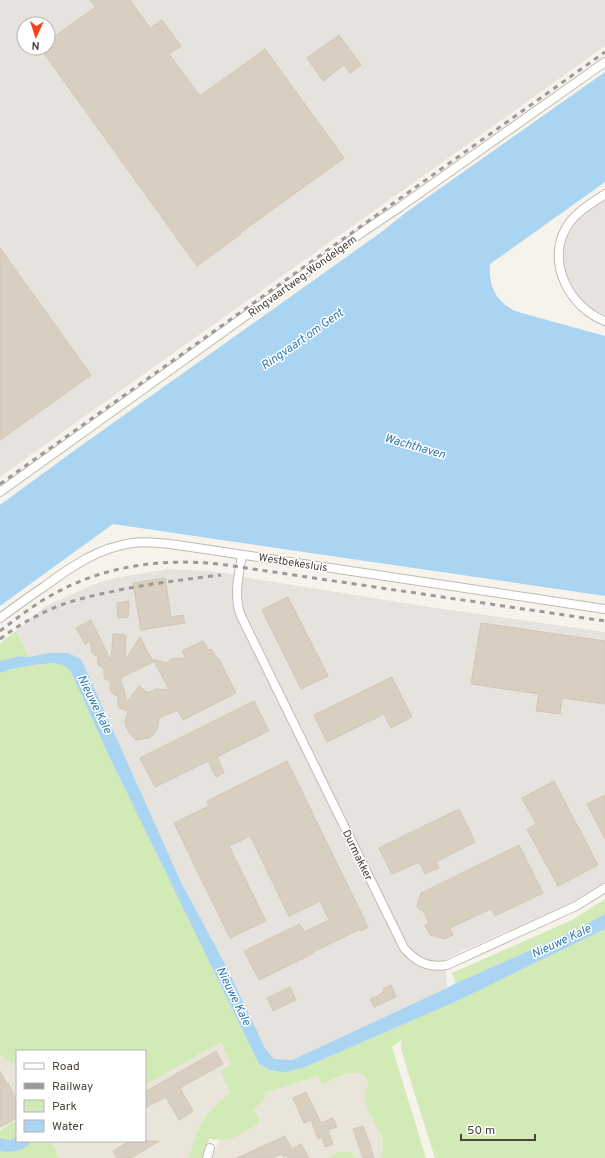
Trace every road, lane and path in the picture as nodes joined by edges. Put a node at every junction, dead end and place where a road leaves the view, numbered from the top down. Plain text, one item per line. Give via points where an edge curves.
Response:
1 (605, 62) edge
2 (605, 194) edge
3 (605, 321) edge
4 (0, 492) edge
5 (242, 555) junction
6 (605, 609) edge
7 (0, 618) edge
8 (605, 888) edge
9 (210, 1148) dead end
10 (207, 1158) edge

1 - 4 street, Ringvaartweg-Wondelgem
2 - 3 street via 572,219 561,238 559,262 562,276 574,299 590,314
5 - 6 street, Westbekesluis
5 - 7 street, Westbekesluis via 161,543 120,545 100,551 78,563
5 - 8 street, Durmakker via 236,595 241,616 404,948 411,957 430,965 446,965 576,906
9 - 10 street

